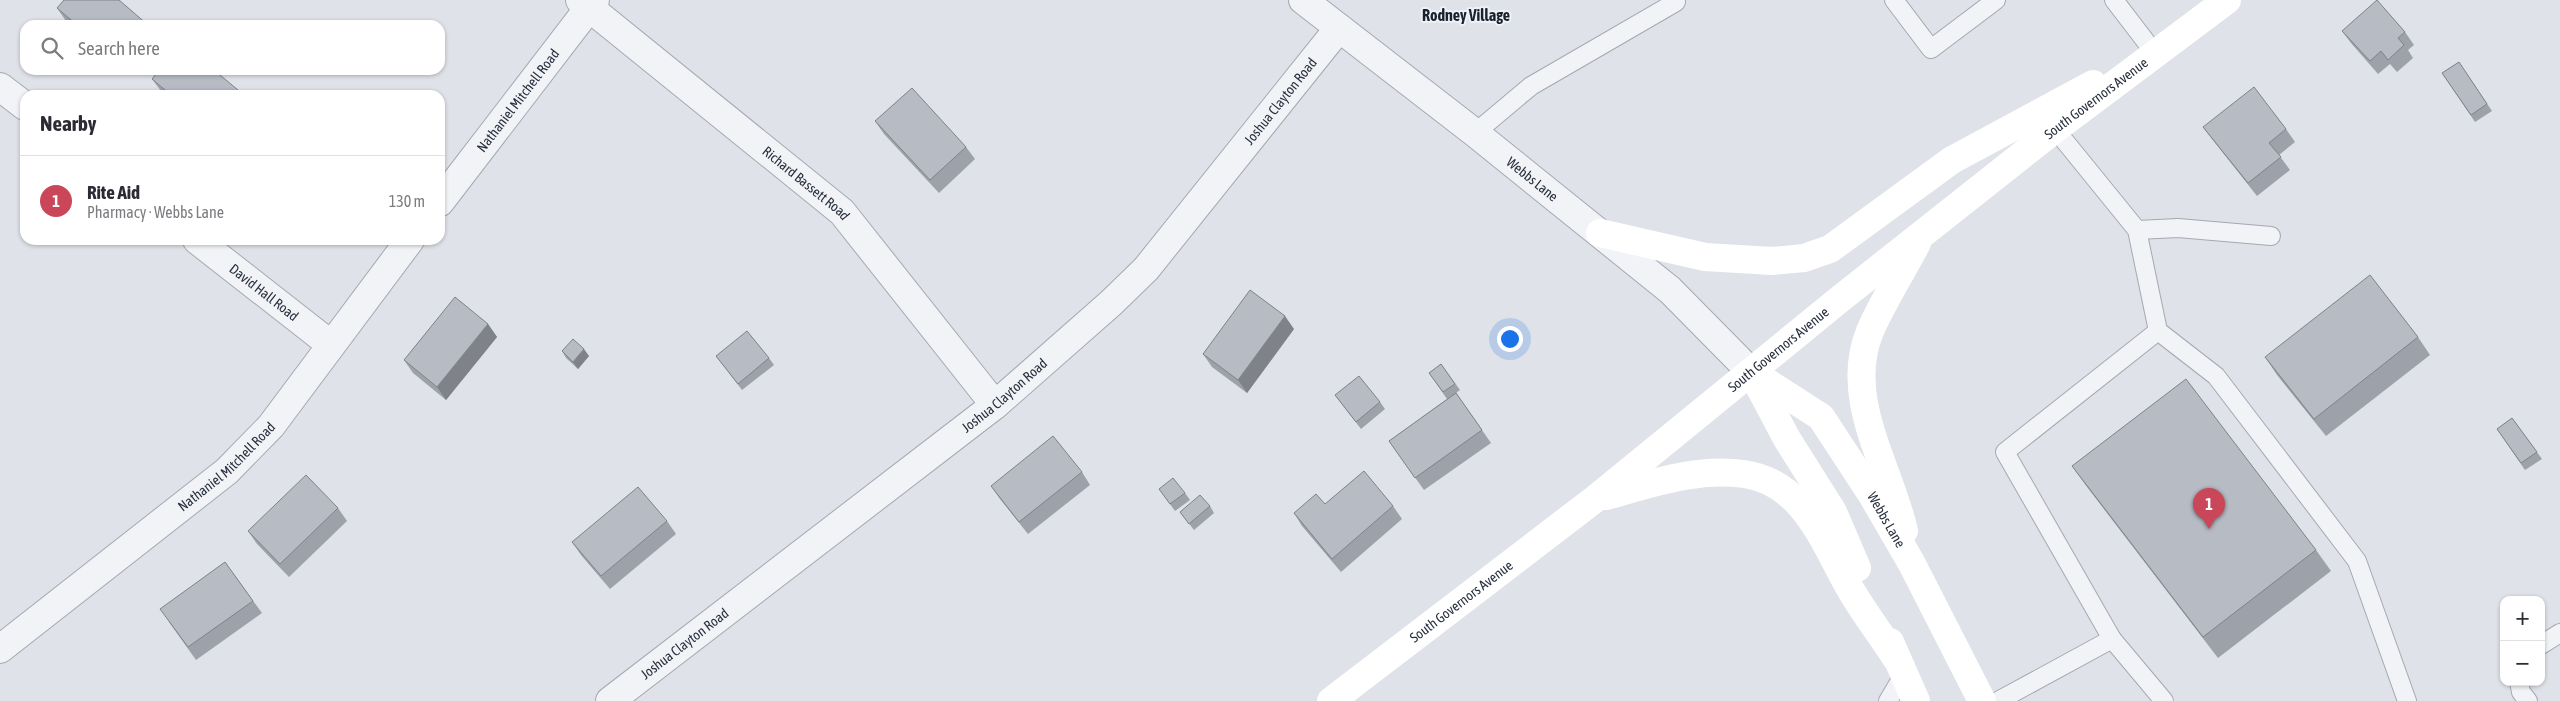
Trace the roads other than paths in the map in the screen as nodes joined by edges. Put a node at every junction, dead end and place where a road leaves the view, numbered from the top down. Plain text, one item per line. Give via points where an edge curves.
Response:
1 (1303, 0) edge
2 (1894, 0) edge
3 (1996, 0) edge
4 (2114, 0) edge
5 (2227, 0) edge
6 (588, 2) edge
7 (1676, 2) dead end
8 (1339, 28) junction
9 (2182, 35) junction
10 (2153, 51) junction
11 (0, 87) edge
12 (20, 102) edge
13 (2055, 129) junction
14 (1475, 133) junction
15 (445, 195) edge
16 (2136, 230) junction
17 (1600, 233) junction
18 (1922, 234) junction
19 (2271, 236) dead end
20 (203, 245) edge
21 (406, 245) edge
22 (2158, 331) junction
23 (330, 344) junction
24 (1751, 372) junction
25 (995, 405) junction
26 (1595, 499) junction
27 (1912, 564) junction
28 (2560, 633) edge
29 (2112, 639) junction
30 (2545, 643) edge
31 (0, 649) edge
32 (1900, 666) junction
33 (2520, 686) edge
34 (610, 701) edge
35 (1331, 701) edge
36 (1888, 701) edge
37 (1916, 701) edge
38 (1982, 701) edge
39 (1998, 701) edge
40 (2164, 701) edge
41 (2407, 701) edge
42 (2528, 701) edge

1 - 8 street, Webbs Lane
2 - 3 lane via 1930,48
4 - 10 lane
5 - 9 main road, South Governors Avenue
6 - 15 street, Nathaniel Mitchell Road
6 - 25 street, Richard Bassett Road via 842,212
7 - 14 lane via 1531,86
8 - 14 street, Webbs Lane
8 - 25 street, Joshua Clayton Road via 1146,269 1112,303
9 - 10 main road
9 - 13 main road, South Governors Avenue
10 - 17 main road via 1952,160 1830,249 1804,258 1772,262 1705,257
11 - 12 street
13 - 16 lane
13 - 18 main road, South Governors Avenue
14 - 17 street, Webbs Lane
16 - 19 lane via 2178,228
16 - 22 lane
17 - 24 street, Webbs Lane via 1670,290
18 - 24 main road, South Governors Avenue
18 - 27 main road via 1869,332 1861,390 1900,511
20 - 23 street, David Hall Road
21 - 23 street, Nathaniel Mitchell Road
22 - 29 lane via 2005,452
22 - 41 lane via 2216,376 2357,561
23 - 31 street, Nathaniel Mitchell Road via 271,426 227,471
24 - 26 main road, South Governors Avenue
24 - 27 main road, Webbs Lane via 1821,417
24 - 32 main road, Webbs Lane via 1787,439 1833,512
25 - 34 street, Joshua Clayton Road
26 - 32 main road via 1691,475 1744,474 1769,482 1795,498 1812,518 1852,592
26 - 35 main road, South Governors Avenue
27 - 38 main road, Webbs Lane
28 - 30 lane
29 - 39 lane
29 - 40 lane
32 - 36 lane
32 - 37 main road, Webbs Lane
33 - 42 lane

